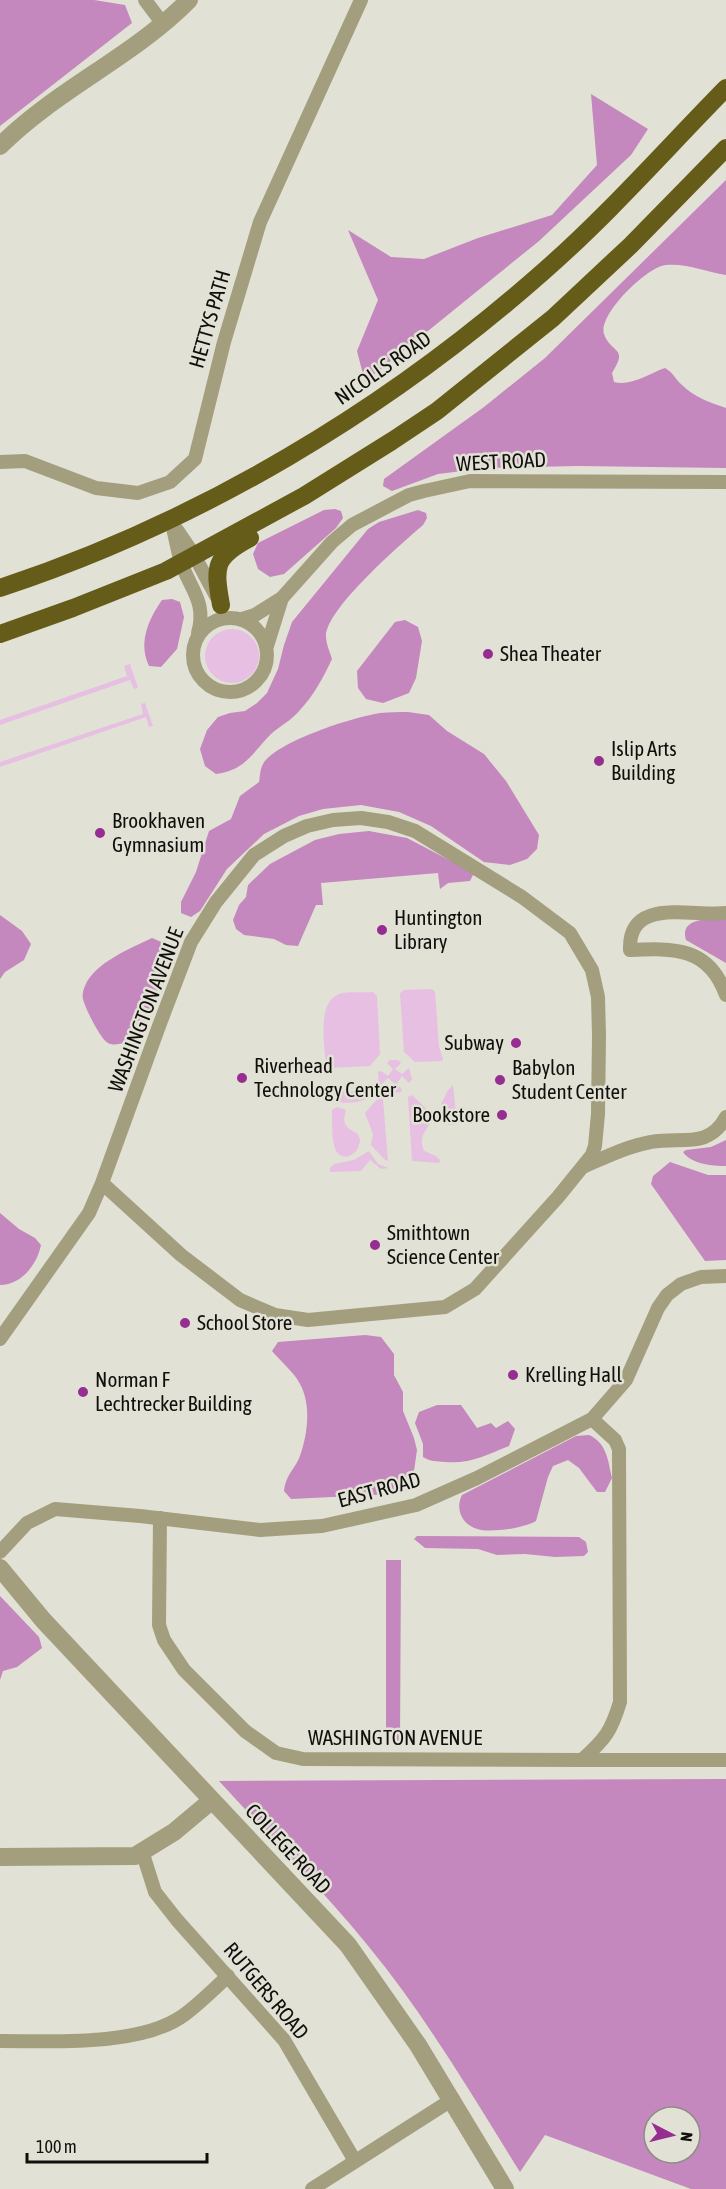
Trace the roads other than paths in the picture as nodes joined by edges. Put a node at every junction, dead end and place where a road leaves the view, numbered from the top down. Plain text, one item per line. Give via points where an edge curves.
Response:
1 (145, 0) edge
2 (189, 0) edge
3 (361, 0) edge
4 (163, 24) junction
5 (726, 81) edge
6 (726, 88) edge
7 (696, 119) junction
8 (0, 146) edge
9 (726, 148) edge
10 (392, 441) junction
11 (0, 462) edge
12 (726, 482) edge
13 (171, 521) junction
14 (188, 559) junction
15 (0, 588) edge
16 (282, 598) junction
17 (221, 605) junction
18 (240, 618) junction
19 (0, 634) edge
20 (198, 636) junction
21 (267, 646) junction
22 (726, 913) edge
23 (726, 995) edge
24 (726, 1117) edge
25 (583, 1167) junction
26 (102, 1183) junction
27 (726, 1276) edge
28 (0, 1339) edge
29 (592, 1419) junction
30 (160, 1518) junction
31 (0, 1552) edge
32 (0, 1568) edge
33 (582, 1760) junction
34 (726, 1760) edge
35 (211, 1801) junction
36 (142, 1851) junction
37 (0, 1857) edge
38 (228, 1976) junction
39 (0, 2041) edge
40 (453, 2099) junction
41 (355, 2161) junction
42 (312, 2189) edge
43 (505, 2189) edge

1 - 4 street
2 - 4 street
3 - 11 street, HETTYS PATH via 260,222 195,459 170,482 138,493 96,488 25,461
4 - 8 street via 53,102
5 - 7 highway
6 - 7 highway, NICOLLS ROAD
7 - 13 highway, NICOLLS ROAD via 547,270 447,351 314,441
9 - 10 highway via 553,318
10 - 14 highway via 304,496
10 - 17 highway via 328,495 225,554 217,576
12 - 16 street, WEST ROAD via 470,481 424,491 352,525
13 - 14 street
13 - 15 highway, NICOLLS ROAD
14 - 17 street
14 - 19 highway via 111,594
14 - 20 street via 201,609
16 - 18 street, WEST ROAD via 255,615
16 - 21 street, WEST ROAD
17 - 18 street
18 - 20 street via 219,618
18 - 21 street via 257,627
20 - 21 street via 193,657 195,668 209,686 219,691 242,691 260,678 266,668
22 - 23 street via 671,912 647,916 640,920 630,939 630,950 669,950 704,961 716,973
24 - 25 street, WASHINGTON AVENUE via 711,1134 694,1141 652,1142
25 - 26 street, WASHINGTON AVENUE via 475,1289 445,1308 308,1320 275,1315 240,1300 182,1255
25 - 26 street, WASHINGTON AVENUE via 595,1146 598,1114 598,997 592,970 570,933 522,897 415,831 361,818 307,826 284,836 254,855 216,903 191,942
26 - 28 street, WASHINGTON AVENUE via 89,1213
27 - 29 street, EAST ROAD via 701,1277 681,1284 667,1295 626,1380
29 - 30 street, EAST ROAD via 416,1505 322,1526 260,1530
29 - 33 street via 620,1449 621,1702 613,1726
30 - 31 street, EAST ROAD via 55,1509 27,1523
30 - 33 street, WASHINGTON AVENUE via 159,1625 164,1640 184,1670 245,1731 276,1754 303,1760
32 - 35 street, COLLEGE ROAD via 43,1620
33 - 34 street, WASHINGTON AVENUE
35 - 36 street via 174,1832
35 - 40 street, COLLEGE ROAD via 348,1945
36 - 37 street via 134,1856
36 - 38 street, RUTGERS ROAD via 155,1892
38 - 39 street via 183,2016 156,2028 101,2041
38 - 41 street, RUTGERS ROAD via 284,2040
40 - 41 street
40 - 43 street, COLLEGE ROAD
41 - 42 street

